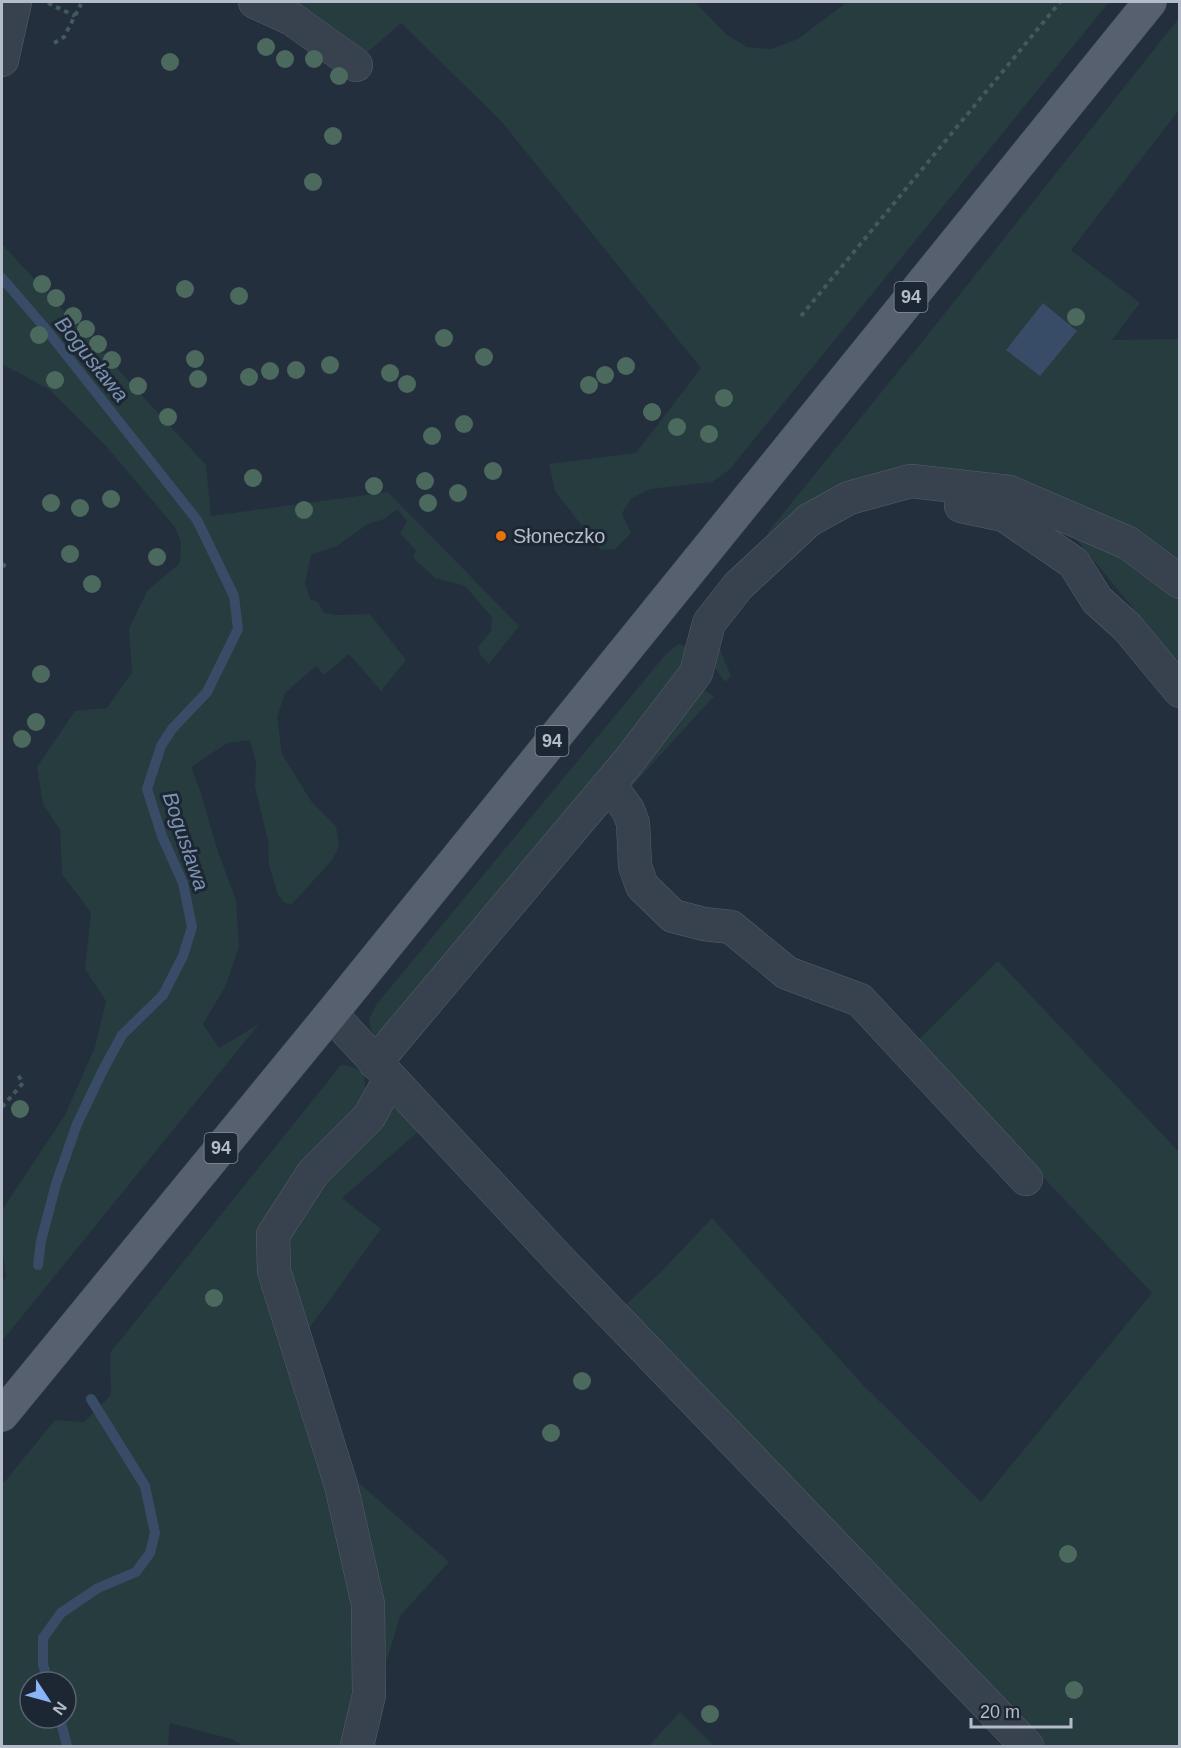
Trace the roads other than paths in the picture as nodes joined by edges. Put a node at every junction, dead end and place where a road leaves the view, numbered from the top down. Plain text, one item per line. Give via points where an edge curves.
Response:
1 (15, 2) edge
2 (255, 2) edge
3 (1150, 2) edge
4 (2, 60) edge
5 (356, 65) dead end
6 (849, 498) junction
7 (1179, 582) edge
8 (1179, 691) edge
9 (609, 784) junction
10 (331, 1014) junction
11 (382, 1071) junction
12 (1026, 1179) dead end
13 (2, 1415) edge
14 (1012, 1741) edge
15 (357, 1746) edge

1 - 4 street
2 - 5 street via 292,19
3 - 10 main road, 94
6 - 7 street via 911,481 1009,492 1128,543
6 - 8 street via 930,500 1004,515 1074,563 1098,600 1127,627
6 - 9 street via 809,520 738,586 709,622 696,673
9 - 11 street
9 - 12 street via 633,823 635,866 642,886 673,916 731,927 787,973 860,1000
10 - 11 street
10 - 13 main road, 94
11 - 14 street
11 - 15 street via 369,1117 314,1173 273,1235 274,1271 342,1485 368,1604 369,1695

